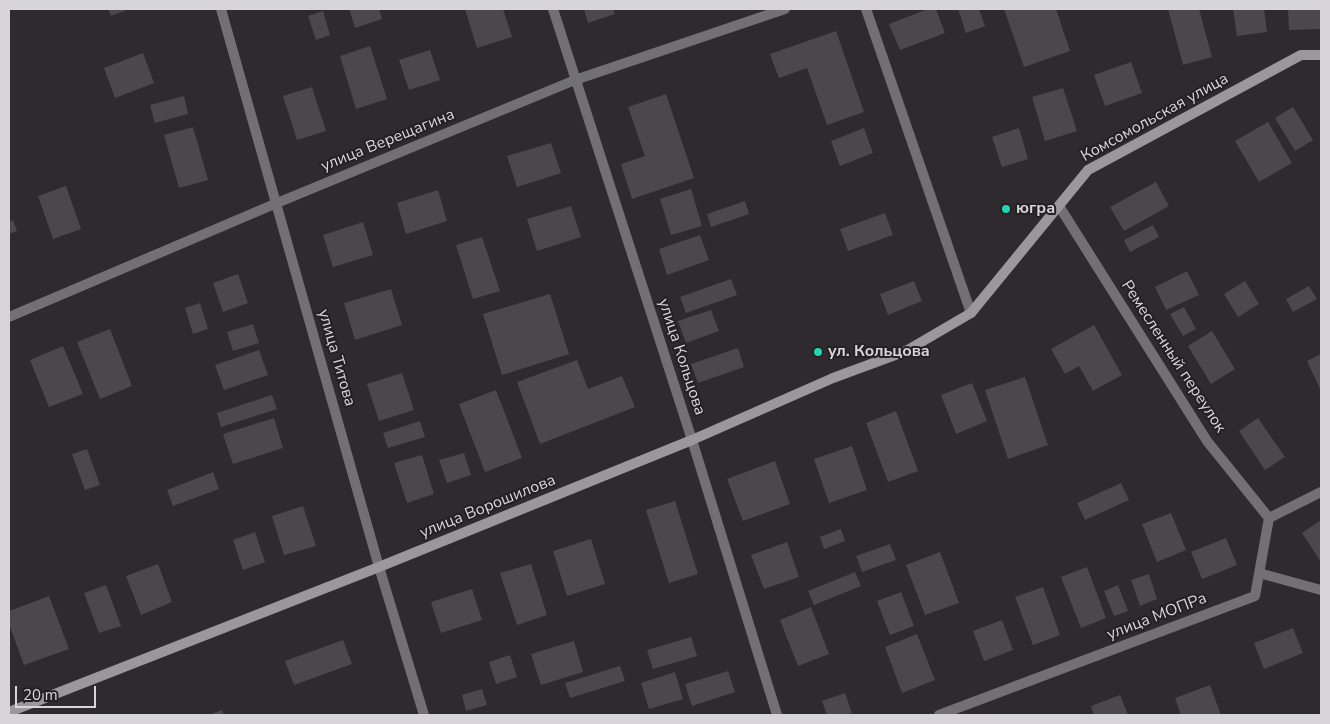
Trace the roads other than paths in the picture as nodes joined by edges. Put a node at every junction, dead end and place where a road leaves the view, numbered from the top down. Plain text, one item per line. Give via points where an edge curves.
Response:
1 (221, 9) edge
2 (553, 9) edge
3 (785, 9) edge
4 (866, 9) edge
5 (1321, 55) edge
6 (575, 80) junction
7 (277, 203) junction
8 (1059, 206) junction
9 (972, 313) junction
10 (9, 317) edge
11 (692, 440) junction
12 (1321, 492) edge
13 (1269, 518) junction
14 (379, 567) junction
15 (1259, 573) junction
16 (1321, 590) edge
17 (9, 712) edge
18 (424, 715) edge
19 (777, 715) edge
20 (939, 715) edge

1 - 7 street, улица Титова
2 - 6 street, улица Кольцова
3 - 6 street, улица Верещагина
4 - 9 street
5 - 8 main road, Комсомольская улица via 1301,55 1088,170
6 - 7 street, улица Верещагина
6 - 11 street, улица Кольцова
7 - 10 street, улица Верещагина
7 - 14 street, улица Титова
8 - 9 main road, Комсомольская улица
8 - 13 street, Ремесленный переулок via 1208,441
9 - 11 main road, улица Ворошилова via 906,351 833,378
11 - 14 main road, улица Ворошилова
11 - 19 street, улица Кольцова
12 - 13 street
13 - 15 street, улица МОПРа
14 - 17 main road, улица Ворошилова
14 - 18 street, улица Титова
15 - 16 street
15 - 20 street, улица МОПРа via 1255,596

